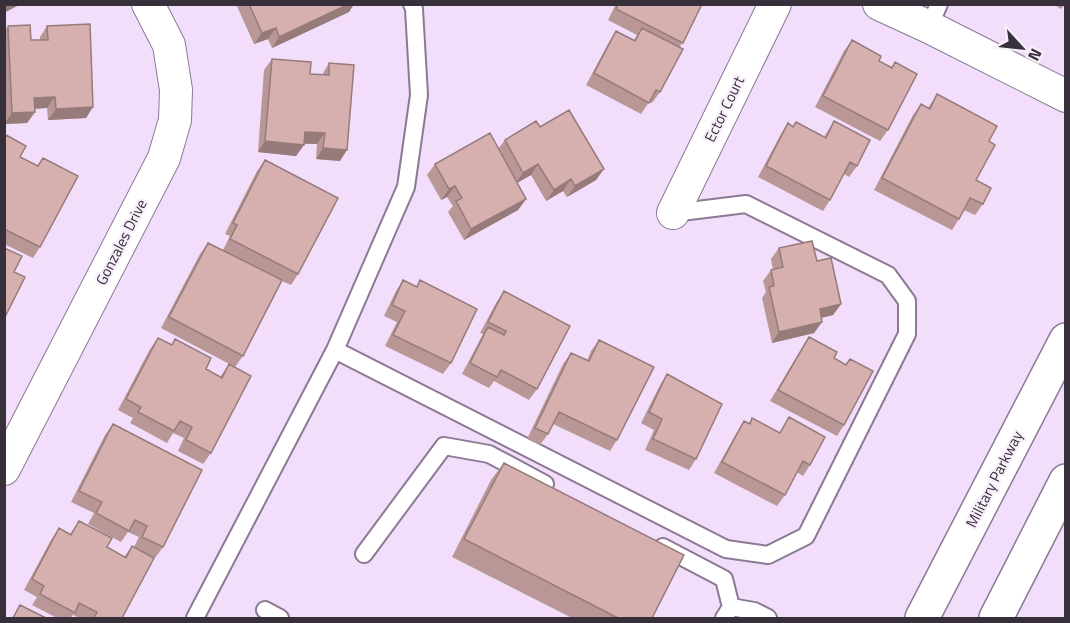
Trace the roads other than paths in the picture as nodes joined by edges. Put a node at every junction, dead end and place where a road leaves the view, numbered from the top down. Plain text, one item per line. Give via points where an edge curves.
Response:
1 (148, 4) edge
2 (412, 4) edge
3 (775, 4) edge
4 (879, 4) edge
5 (934, 16) edge
6 (1065, 96) edge
7 (673, 213) joint
8 (1065, 340) edge
9 (335, 350) junction
10 (4, 469) edge
11 (1065, 481) edge
12 (560, 492) edge
13 (652, 541) edge
14 (364, 554) dead end
15 (728, 613) edge
16 (195, 618) edge
17 (768, 618) edge
18 (922, 618) edge
19 (996, 618) edge

1 - 10 street, Gonzales Drive via 169,45 176,90 175,120 164,158
2 - 9 lane via 419,95 406,187
3 - 7 street, Ector Court
4 - 5 street
5 - 6 street
7 - 9 lane via 746,204 888,274 908,301 907,334 806,536 768,555 726,549
8 - 18 main road, Military Parkway
9 - 16 lane
11 - 19 main road
12 - 14 lane via 489,454 444,446
13 - 15 lane via 724,579
15 - 17 lane via 754,611

